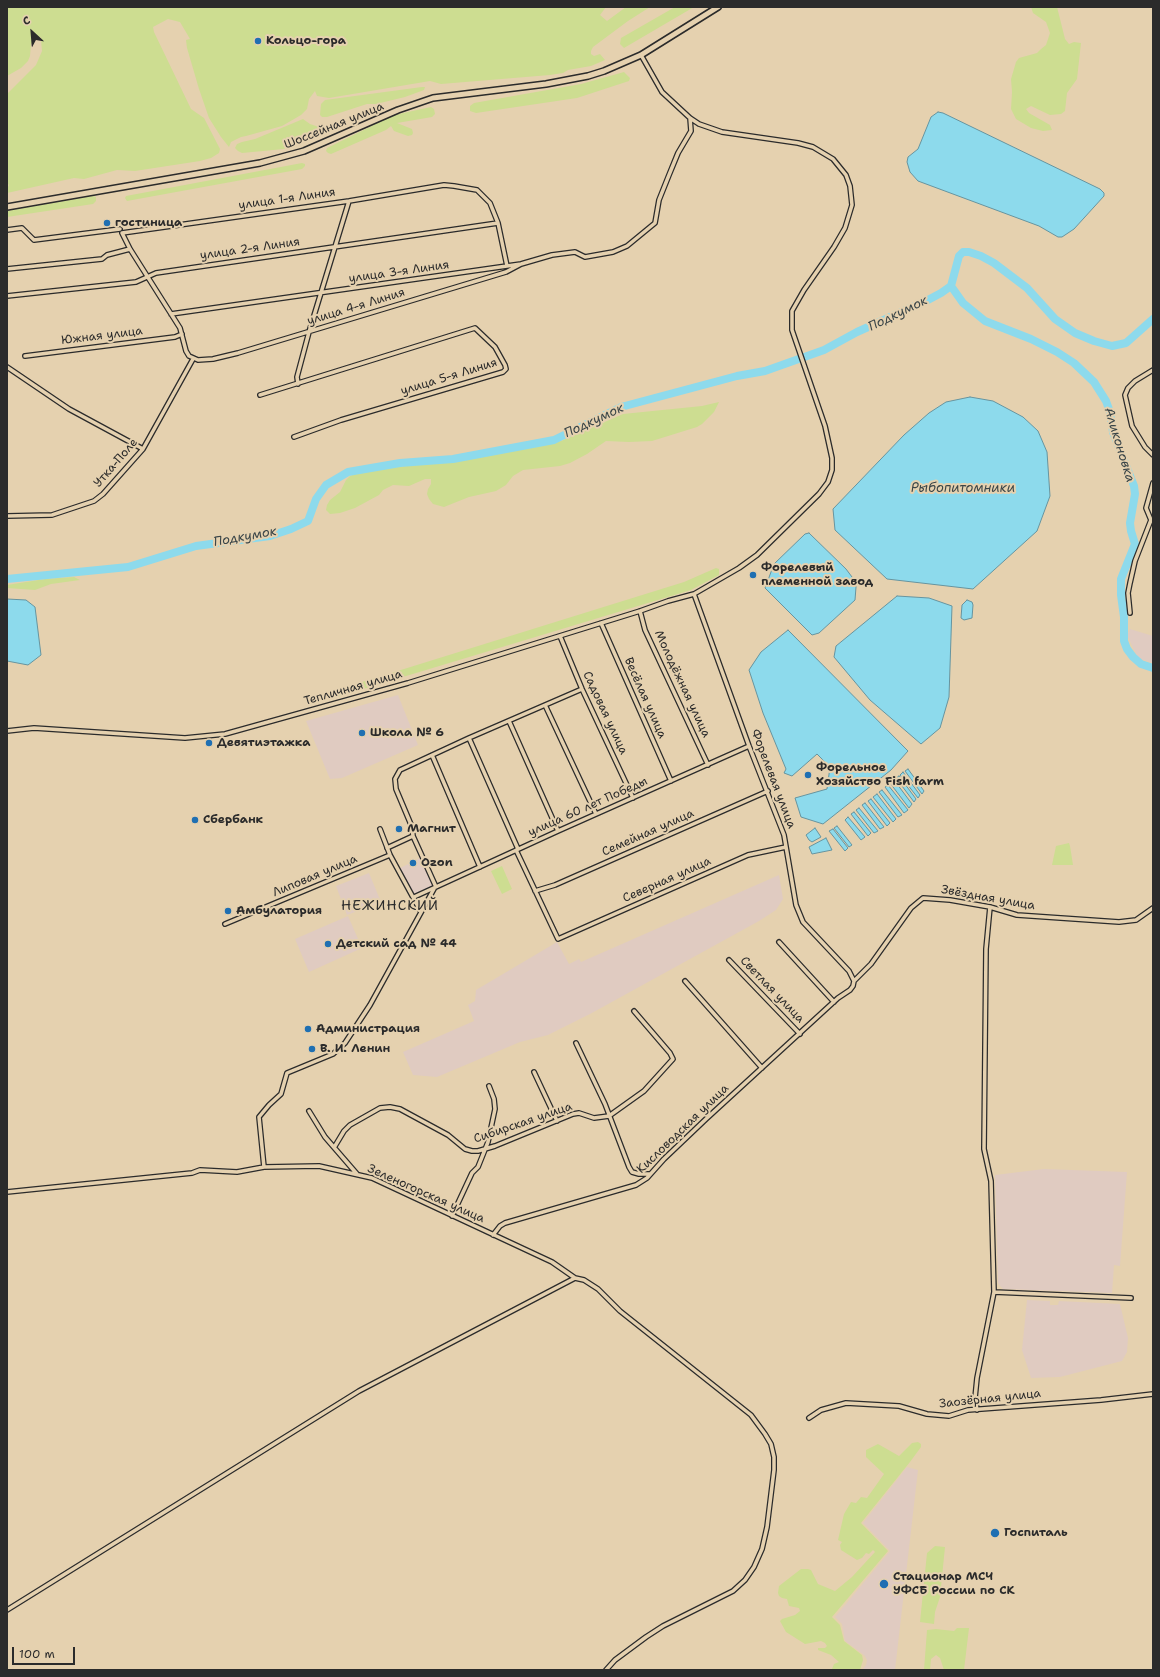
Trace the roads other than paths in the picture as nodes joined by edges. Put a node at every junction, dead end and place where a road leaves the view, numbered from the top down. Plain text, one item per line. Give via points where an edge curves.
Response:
1 (718, 7) edge
2 (641, 55) junction
3 (690, 118) junction
4 (349, 200) junction
5 (7, 207) edge
6 (498, 223) junction
7 (120, 229) dead end
8 (7, 230) edge
9 (335, 247) junction
10 (130, 249) junction
11 (521, 264) junction
12 (507, 266) junction
13 (7, 269) edge
14 (147, 277) junction
15 (321, 293) junction
16 (7, 296) edge
17 (172, 314) junction
18 (309, 332) junction
19 (182, 334) junction
20 (25, 356) dead end
21 (193, 359) junction
22 (7, 367) edge
23 (1153, 370) edge
24 (298, 384) junction
25 (260, 395) dead end
26 (294, 436) dead end
27 (143, 449) junction
28 (1153, 455) edge
29 (1153, 483) edge
30 (7, 516) edge
31 (694, 594) junction
32 (640, 611) junction
33 (1130, 613) dead end
34 (601, 624) junction
35 (560, 636) junction
36 (582, 689) junction
37 (545, 705) junction
38 (509, 721) junction
39 (7, 731) edge
40 (469, 738) junction
41 (749, 746) junction
42 (432, 755) junction
43 (708, 764) junction
44 (670, 781) junction
45 (768, 791) junction
46 (633, 798) junction
47 (596, 814) junction
48 (380, 829) dead end
49 (558, 831) junction
50 (413, 836) junction
51 (786, 847) junction
52 (387, 848) junction
53 (517, 850) junction
54 (390, 855) junction
55 (480, 867) junction
56 (436, 887) junction
57 (535, 890) junction
58 (414, 897) junction
59 (990, 907) junction
60 (1153, 908) edge
61 (421, 912) junction
62 (225, 924) dead end
63 (779, 942) dead end
64 (729, 960) dead end
65 (685, 981) dead end
66 (854, 981) junction
67 (834, 1002) junction
68 (634, 1011) dead end
69 (800, 1034) junction
70 (576, 1043) dead end
71 (762, 1068) junction
72 (534, 1072) dead end
73 (489, 1086) dead end
74 (309, 1111) dead end
75 (609, 1116) junction
76 (557, 1121) junction
77 (334, 1146) junction
78 (485, 1150) junction
79 (264, 1167) junction
80 (357, 1174) junction
81 (650, 1174) junction
82 (7, 1192) edge
83 (452, 1216) junction
84 (493, 1235) junction
85 (575, 1278) junction
86 (994, 1292) junction
87 (1131, 1298) dead end
88 (1153, 1394) edge
89 (977, 1410) junction
90 (809, 1418) dead end
91 (7, 1610) edge
92 (606, 1670) edge

1 - 2 main road, Шоссейная улица
2 - 3 street, Тепличная улица via 662,92
2 - 5 main road, Шоссейная улица via 604,71 568,80 432,98 304,151 268,161
3 - 11 street, улица 3-я Линия via 691,131 669,174 659,200 655,223 627,246 613,252 585,256 575,252 552,255
3 - 31 street, Тепличная улица via 722,132 814,147 833,159 846,175 852,195 850,217 840,239 792,311 791,323 797,345 830,445 832,470 828,482 757,555
4 - 6 street, улица 1-я Линия via 444,185 454,186 477,190 483,195 490,203
4 - 9 street
4 - 10 street, улица 1-я Линия via 122,233
6 - 9 street, улица 2-я Линия
6 - 12 street, улица 1-я Линия
7 - 8 street via 34,240 22,228
9 - 14 street, улица 2-я Линия via 156,273
9 - 15 street
10 - 13 street via 107,255 102,259
10 - 14 street
11 - 12 street, улица 3-я Линия
11 - 18 street, улица 4-я Линия via 506,272
12 - 15 street, улица 3-я Линия
14 - 16 street, улица 2-я Линия via 136,282
14 - 17 street
15 - 17 street, улица 3-я Линия
15 - 18 street
17 - 19 street
18 - 21 street, улица 4-я Линия via 232,355 213,359
18 - 24 street via 297,377
19 - 20 street, Южная улица
19 - 21 street via 186,351
21 - 27 street, Утка-Поле
22 - 27 street via 69,409
23 - 28 street via 1135,381 1125,395 1132,426
24 - 25 street, улица 5-я Линия
24 - 26 street, улица 5-я Линия via 475,328 495,348 506,369
27 - 30 street, Утка-Поле via 94,501 52,515
29 - 33 street via 1146,508 1150,520 1135,561 1128,593
31 - 32 street, Тепличная улица
31 - 41 street, Форелевая улица
32 - 34 street, Тепличная улица
32 - 43 street, Молодёжная улица via 645,630
34 - 35 street, Тепличная улица
34 - 44 street, Весёлая улица
35 - 36 street, Садовая улица
35 - 39 street, Тепличная улица via 408,683 225,734 185,738 34,728
36 - 37 street
36 - 46 street, Садовая улица
37 - 38 street
37 - 47 street
38 - 40 street
38 - 49 street
40 - 42 street
40 - 53 street
41 - 43 street, улица 60 лет Победы
41 - 45 street, Форелевая улица
42 - 50 street via 400,770 395,779 396,789 412,827
42 - 55 street
43 - 44 street, улица 60 лет Победы
44 - 46 street, улица 60 лет Победы
45 - 51 street, Форелевая улица
45 - 57 street, Семейная улица via 555,885
46 - 47 street, улица 60 лет Победы
47 - 49 street, улица 60 лет Победы
48 - 52 street
49 - 53 street, улица 60 лет Победы
50 - 52 street
50 - 56 street
51 - 57 street, Северная улица via 748,855 558,939
51 - 66 street, Форелевая улица via 796,905 803,922 849,971
52 - 54 street
53 - 55 street, улица 60 лет Победы
53 - 57 street
54 - 58 street
54 - 62 street, Липовая улица
55 - 56 street, улица 60 лет Победы
56 - 58 street, улица 60 лет Победы
56 - 61 street
58 - 61 street
59 - 60 street, Звёздная улица via 1023,915 1119,922 1136,920
59 - 66 street, Звёздная улица via 940,898 923,898 911,908 871,964
59 - 86 street via 986,949 984,1149 991,1181
61 - 79 street via 370,1005 345,1043 333,1054 287,1073 281,1094 259,1116
63 - 67 street
64 - 69 street, Светлая улица
65 - 71 street
66 - 67 street, Кисловодская улица via 850,990
67 - 69 street, Кисловодская улица
68 - 75 street via 673,1059 644,1091
69 - 71 street, Кисловодская улица
70 - 75 street
71 - 81 street, Кисловодская улица
72 - 76 street
73 - 78 street via 495,1109
74 - 77 street via 325,1137
75 - 76 street, Сибирская улица via 594,1118 579,1113
75 - 81 street via 632,1172
76 - 78 street, Сибирская улица
77 - 78 street, Сибирская улица via 350,1125 380,1108 390,1107 400,1109 448,1135 465,1149
77 - 80 street
78 - 83 street
79 - 80 street, Зеленогорская улица via 319,1166
79 - 82 street, Зеленогорская улица via 237,1172 200,1170 192,1173
80 - 83 street, Зеленогорская улица via 372,1178
81 - 84 street, Кисловодская улица via 636,1185 506,1223
83 - 84 street, Зеленогорская улица
84 - 85 street, Зеленогорская улица via 552,1262
85 - 91 street via 359,1391
85 - 92 street, Зеленогорская улица via 584,1280 598,1289 620,1311 752,1416 771,1444 774,1457 770,1506 762,1549 745,1580 733,1591 646,1637
86 - 87 street
86 - 89 street via 977,1378
88 - 89 street, Заозёрная улица
89 - 90 street, Заозёрная улица via 949,1416 927,1414 898,1406 846,1404 821,1410

